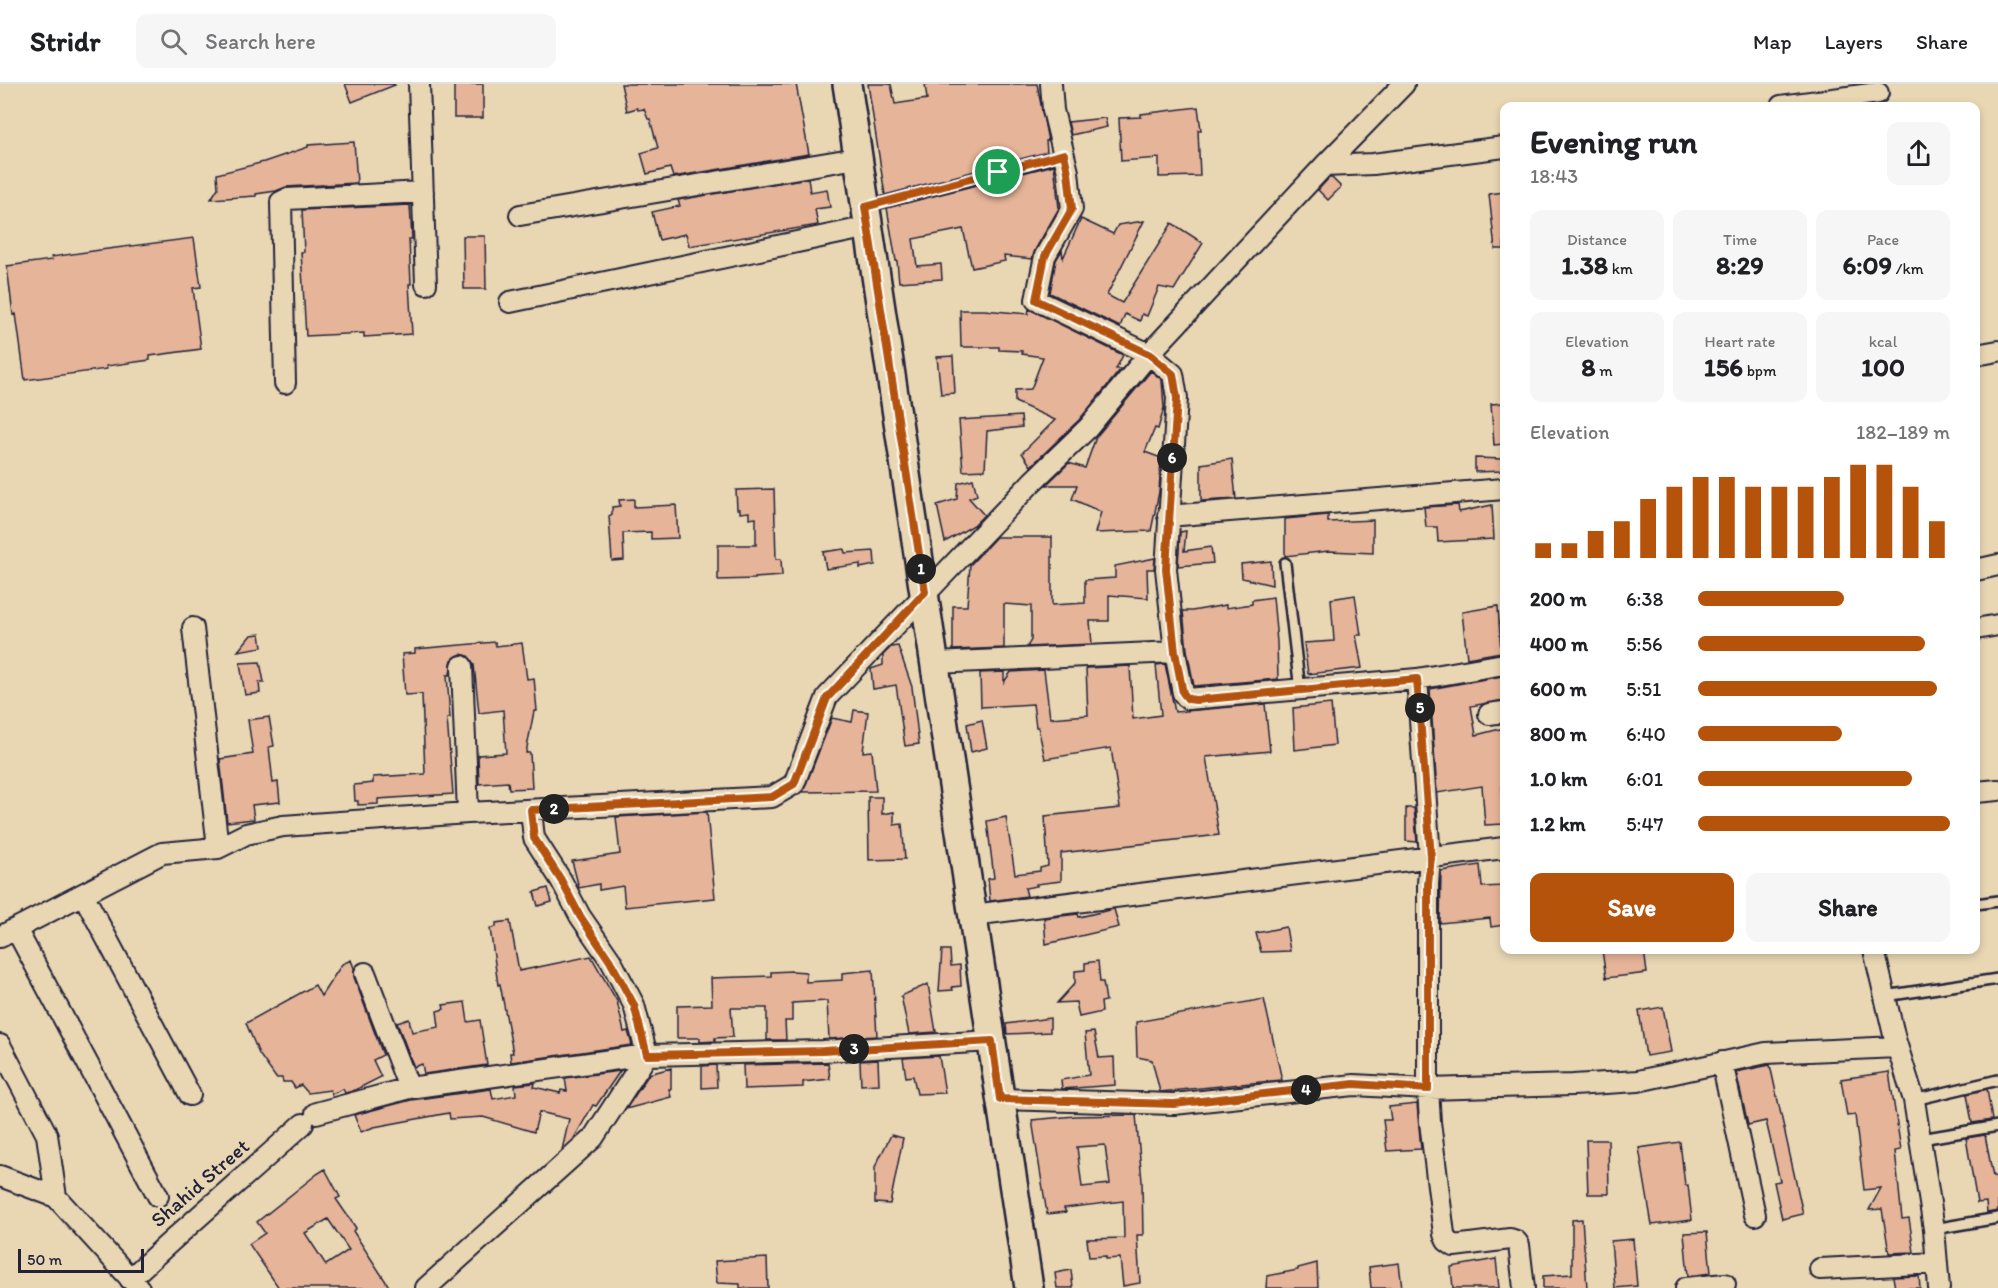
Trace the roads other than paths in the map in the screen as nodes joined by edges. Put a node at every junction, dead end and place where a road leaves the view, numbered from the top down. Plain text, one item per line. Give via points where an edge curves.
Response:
1 (419, 84) edge
2 (847, 84) edge
3 (1051, 84) edge
4 (1404, 84) edge
5 (1877, 94) edge
6 (1813, 102) edge
7 (1500, 148) edge
8 (1064, 154) junction
9 (857, 158) junction
10 (1324, 166) junction
11 (423, 192) junction
12 (520, 215) dead end
13 (867, 217) junction
14 (426, 284) dead end
15 (510, 302) dead end
16 (1998, 351) edge
17 (1149, 354) junction
18 (1980, 354) edge
19 (285, 383) dead end
20 (1500, 489) edge
21 (1168, 516) junction
22 (1285, 563) dead end
23 (1998, 565) edge
24 (1980, 569) edge
25 (925, 592) junction
26 (1998, 625) edge
27 (193, 628) dead end
28 (1980, 628) edge
29 (1175, 652) junction
30 (935, 663) junction
31 (1500, 665) edge
32 (462, 666) dead end
33 (1417, 679) junction
34 (1300, 690) junction
35 (1998, 790) edge
36 (1980, 792) edge
37 (531, 810) junction
38 (468, 813) junction
39 (218, 848) junction
40 (1500, 848) edge
41 (1431, 857) junction
42 (83, 894) junction
43 (1998, 901) edge
44 (1980, 903) edge
45 (973, 915) junction
46 (8, 933) edge
47 (1875, 954) edge
48 (365, 973) dead end
49 (1998, 979) edge
50 (1884, 996) junction
51 (992, 1041) junction
52 (0, 1045) edge
53 (1897, 1047) junction
54 (647, 1055) junction
55 (1722, 1062) junction
56 (1998, 1080) edge
57 (409, 1088) junction
58 (1428, 1089) junction
59 (190, 1095) dead end
60 (1000, 1099) junction
61 (1914, 1101) junction
62 (1998, 1126) edge
63 (1921, 1139) junction
64 (0, 1176) edge
65 (158, 1196) dead end
66 (57, 1197) junction
67 (1755, 1215) dead end
68 (1998, 1218) edge
69 (1934, 1230) junction
70 (1937, 1263) junction
71 (1820, 1269) dead end
72 (135, 1283) edge
73 (1725, 1284) dead end
74 (426, 1288) edge
75 (1029, 1288) edge
76 (1524, 1288) edge
77 (1686, 1288) edge
78 (1940, 1288) edge

1 - 11 street
2 - 9 main road
3 - 8 street
4 - 10 street
5 - 6 street
7 - 10 street via 1373,164
8 - 13 lane
8 - 17 street via 1072,209 1045,256 1036,300
9 - 12 street
9 - 13 main road
10 - 17 street
11 - 14 street
11 - 19 street via 281,202
13 - 15 street
13 - 25 main road
16 - 18 street
17 - 21 street via 1173,374 1177,398
17 - 25 street via 1088,428
20 - 21 street
21 - 29 street via 1166,569
22 - 34 lane
23 - 24 street
25 - 30 main road
25 - 37 street via 827,698 794,784 772,797
26 - 28 street
27 - 39 street
29 - 30 street
29 - 34 street via 1183,693 1188,699
30 - 45 main road
31 - 33 street
32 - 38 street
33 - 34 street
33 - 41 street
35 - 36 street
37 - 38 street
37 - 54 street via 534,838 634,1005
38 - 39 street via 283,826 246,834
39 - 42 street via 162,854
40 - 41 street
41 - 45 street
41 - 58 street
42 - 46 street
42 - 59 street
43 - 44 lane
45 - 51 main road
46 - 65 street
47 - 50 street
48 - 57 street
49 - 50 lane
50 - 53 street
51 - 54 street via 823,1051
51 - 60 main road
52 - 66 street via 47,1135
53 - 55 street via 1766,1053
53 - 61 street
54 - 57 street
54 - 74 street via 593,1138
55 - 58 street via 1638,1081
55 - 67 street
56 - 61 lane
57 - 72 street, Shahid Street via 309,1119 188,1224
58 - 60 street via 1354,1084 1174,1104
58 - 76 street via 1447,1241 1454,1245 1516,1241
60 - 75 main road
61 - 63 street
62 - 63 lane
63 - 69 street
64 - 66 street
66 - 72 street
68 - 69 lane
69 - 70 street
70 - 71 street
70 - 78 street
73 - 77 street

